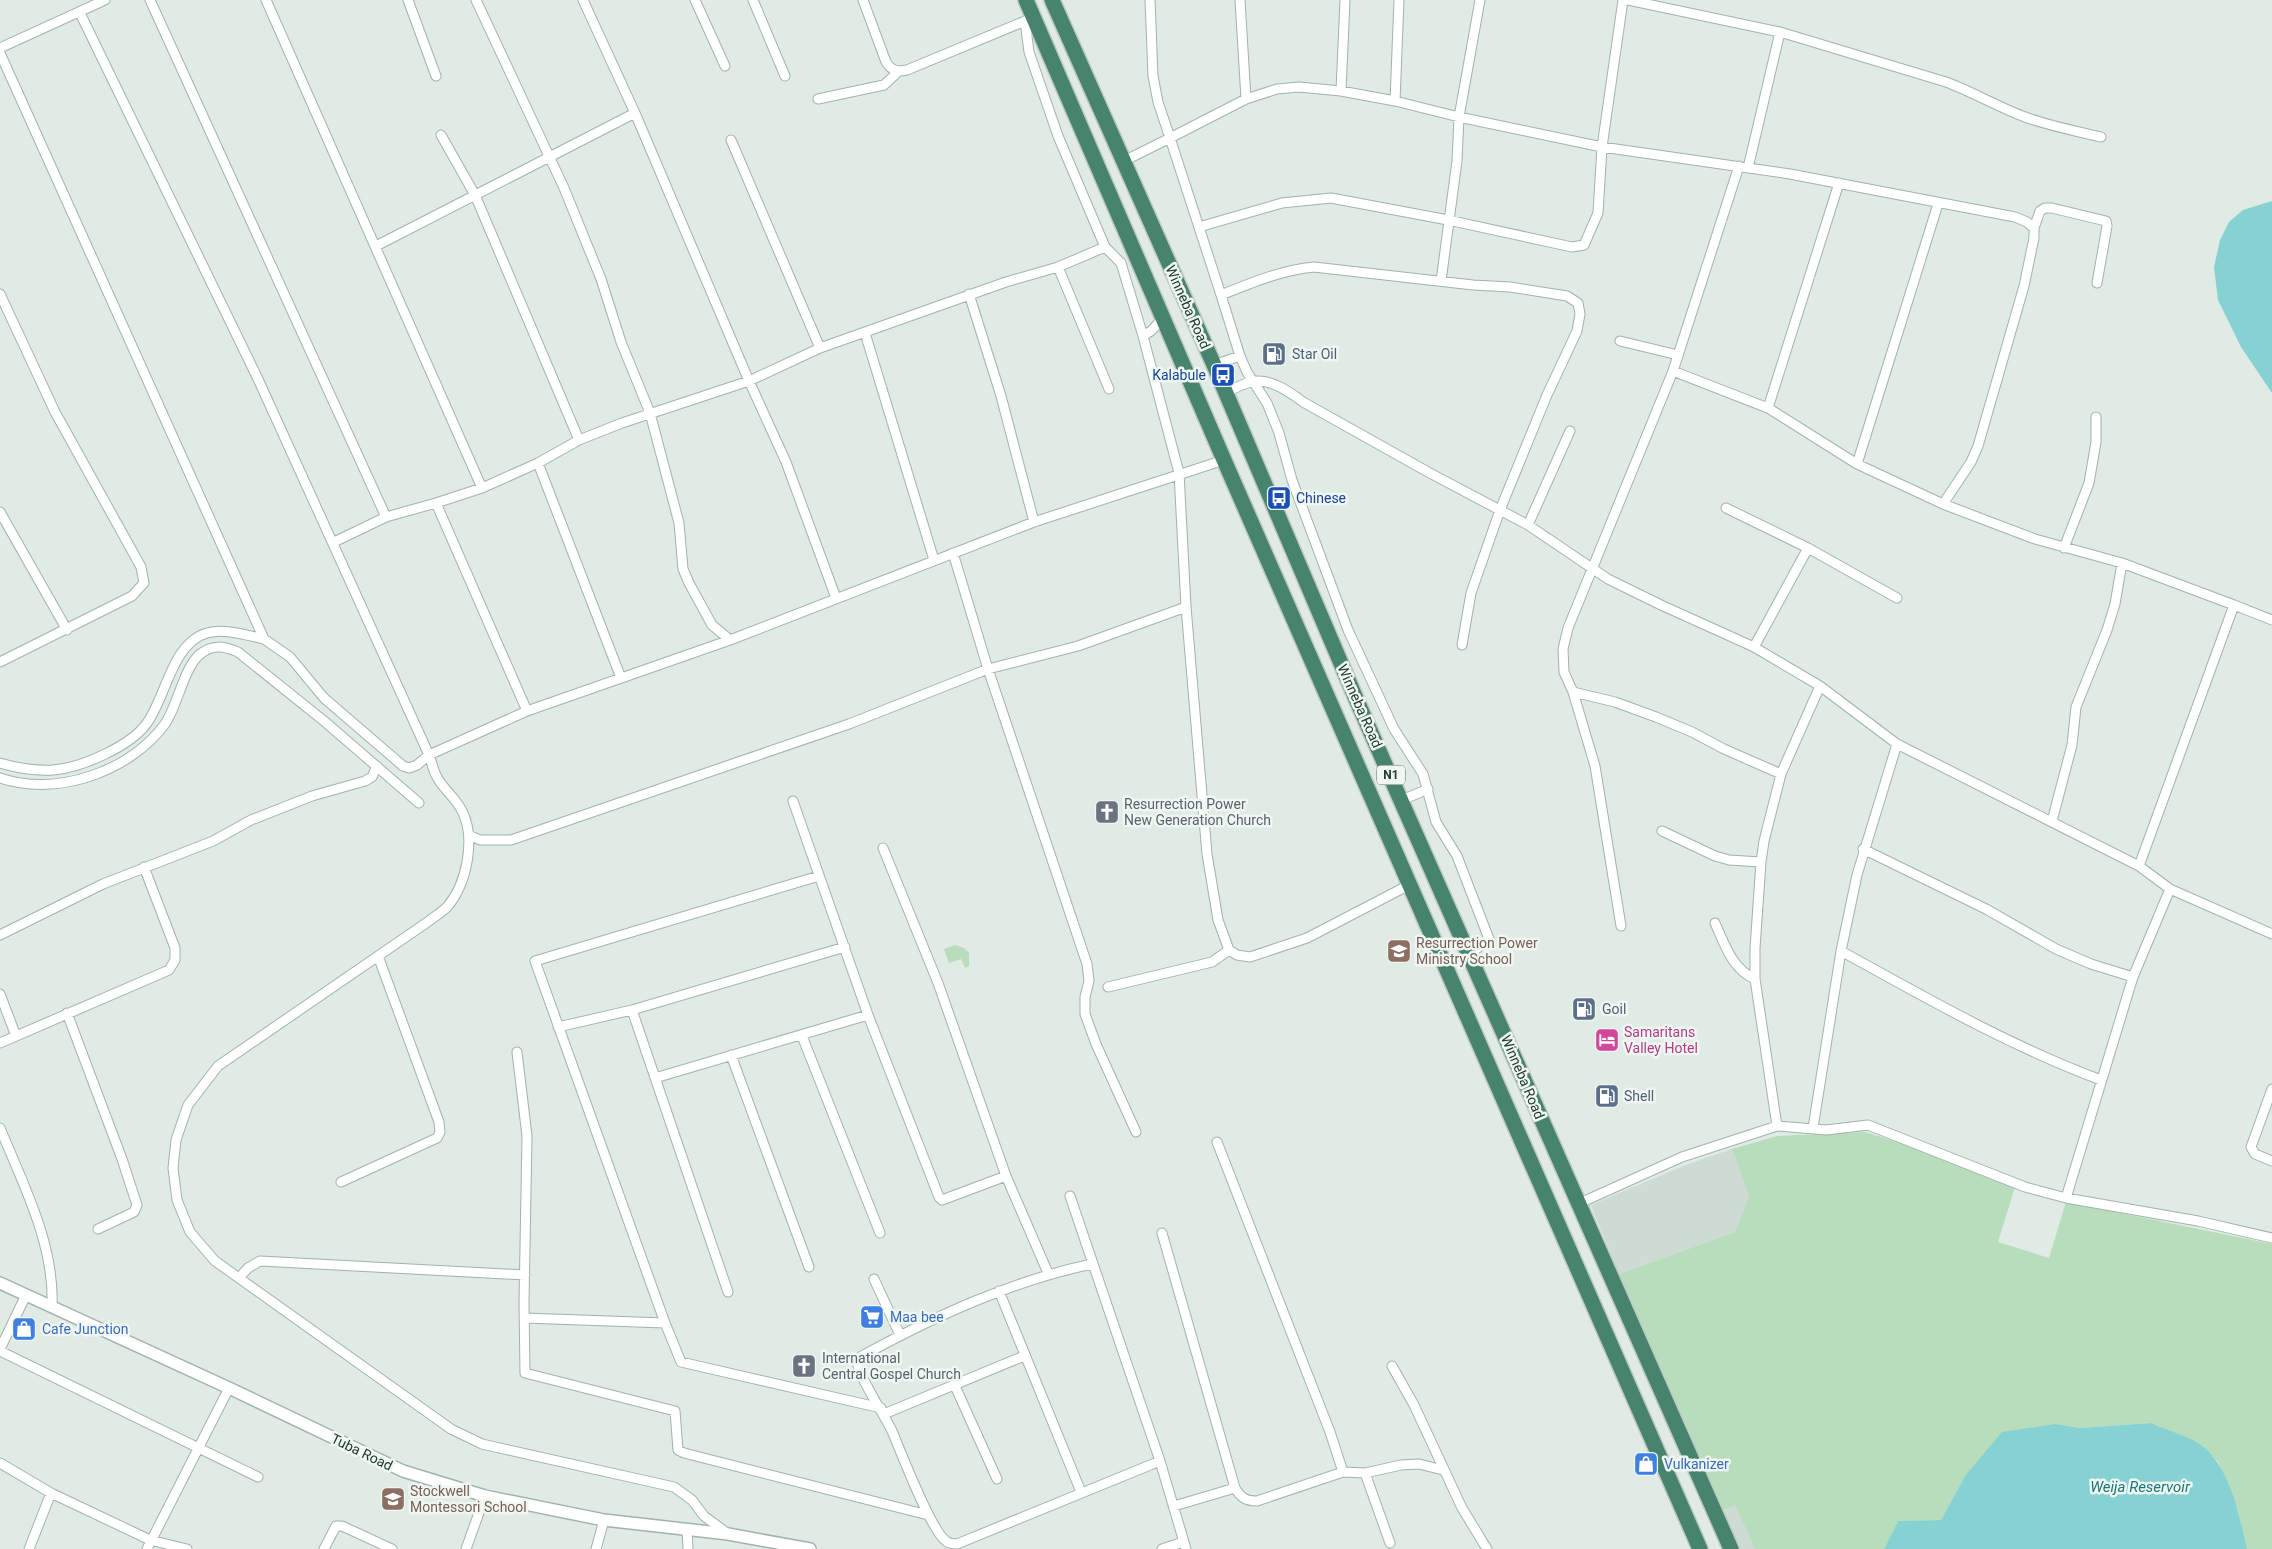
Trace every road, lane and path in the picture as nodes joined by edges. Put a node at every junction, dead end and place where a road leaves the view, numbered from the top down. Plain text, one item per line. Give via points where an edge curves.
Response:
1 (105, 0) edge
2 (150, 0) edge
3 (266, 0) edge
4 (408, 0) edge
5 (476, 0) edge
6 (583, 0) edge
7 (695, 0) edge
8 (753, 0) edge
9 (863, 0) edge
10 (1026, 0) edge
11 (1052, 0) edge
12 (1150, 0) edge
13 (1240, 0) edge
14 (1345, 0) edge
15 (1399, 0) edge
16 (1480, 0) edge
17 (1623, 0) edge
18 (1628, 0) edge
19 (80, 13) junction
20 (1030, 19) junction
21 (1780, 32) junction
22 (0, 48) edge
23 (0, 53) edge
24 (1078, 63) junction
25 (725, 66) dead end
26 (1055, 70) junction
27 (898, 72) junction
28 (436, 76) dead end
29 (784, 76) dead end
30 (1341, 91) junction
31 (818, 99) dead end
32 (1246, 99) junction
33 (1395, 101) junction
34 (635, 113) junction
35 (1460, 117) junction
36 (441, 135) dead end
37 (2101, 137) dead end
38 (1170, 138) junction
39 (731, 140) dead end
40 (1602, 147) junction
41 (550, 158) junction
42 (1122, 162) junction
43 (1744, 167) junction
44 (1839, 183) junction
45 (475, 195) junction
46 (1938, 204) junction
47 (1448, 220) junction
48 (1199, 227) junction
49 (2034, 228) junction
50 (376, 246) junction
51 (1106, 247) junction
52 (1058, 267) junction
53 (1440, 282) junction
54 (2097, 283) dead end
55 (0, 294) edge
56 (969, 294) junction
57 (1221, 295) junction
58 (1164, 317) junction
59 (865, 333) junction
60 (1143, 336) junction
61 (1620, 341) dead end
62 (820, 348) junction
63 (1678, 355) junction
64 (1240, 356) junction
65 (1214, 365) junction
66 (1673, 371) junction
67 (749, 380) junction
68 (1253, 381) junction
69 (1109, 389) dead end
70 (1225, 393) junction
71 (1768, 408) junction
72 (650, 413) junction
73 (2096, 417) dead end
74 (1570, 431) dead end
75 (579, 440) junction
76 (1224, 460) junction
77 (538, 463) junction
78 (1857, 464) junction
79 (1179, 473) junction
80 (482, 488) junction
81 (436, 504) junction
82 (1943, 504) junction
83 (1726, 508) dead end
84 (1500, 510) junction
85 (0, 512) edge
86 (386, 516) junction
87 (1034, 522) junction
88 (1528, 525) junction
89 (334, 542) junction
90 (1808, 548) junction
91 (2064, 548) junction
92 (953, 553) junction
93 (934, 560) junction
94 (2122, 563) junction
95 (1592, 569) junction
96 (836, 598) junction
97 (1897, 598) dead end
98 (2234, 605) junction
99 (1186, 607) junction
100 (2272, 620) edge
101 (67, 630) junction
102 (1348, 630) junction
103 (1330, 638) junction
104 (264, 639) junction
105 (730, 640) junction
106 (1462, 645) dead end
107 (1754, 647) junction
108 (0, 662) edge
109 (988, 670) junction
110 (621, 678) junction
111 (1820, 686) junction
112 (1573, 692) junction
113 (527, 712) junction
114 (1898, 744) junction
115 (429, 755) junction
116 (0, 763) edge
117 (377, 766) junction
118 (1781, 774) junction
119 (0, 778) edge
120 (1428, 789) junction
121 (1402, 800) junction
122 (793, 801) dead end
123 (419, 803) dead end
124 (2052, 821) junction
125 (1662, 831) dead end
126 (469, 835) junction
127 (883, 848) dead end
128 (1863, 849) junction
129 (1761, 862) junction
130 (2139, 866) junction
131 (144, 867) junction
132 (818, 876) junction
133 (1411, 884) junction
134 (2170, 889) junction
135 (1715, 923) dead end
136 (1621, 926) dead end
137 (2272, 934) edge
138 (0, 935) edge
139 (845, 947) junction
140 (1230, 950) junction
141 (1841, 951) junction
142 (1470, 954) junction
143 (378, 956) junction
144 (2133, 977) junction
145 (1755, 979) junction
146 (1108, 987) dead end
147 (0, 994) edge
148 (632, 1010) junction
149 (67, 1013) junction
150 (868, 1015) junction
151 (558, 1027) junction
152 (16, 1036) junction
153 (802, 1036) junction
154 (0, 1043) edge
155 (517, 1052) dead end
156 (731, 1055) junction
157 (654, 1078) junction
158 (2100, 1080) junction
159 (2272, 1089) edge
160 (1777, 1126) junction
161 (0, 1128) edge
162 (1813, 1128) junction
163 (1136, 1132) dead end
164 (1217, 1142) dead end
165 (2272, 1161) edge
166 (1006, 1176) junction
167 (341, 1182) dead end
168 (1070, 1196) dead end
169 (2066, 1198) junction
170 (1580, 1203) junction
171 (98, 1229) dead end
172 (880, 1232) dead end
173 (1162, 1233) dead end
174 (2272, 1238) edge
175 (1092, 1264) junction
176 (810, 1267) dead end
177 (1048, 1273) junction
178 (525, 1274) junction
179 (1611, 1276) junction
180 (239, 1278) junction
181 (874, 1279) dead end
182 (0, 1283) edge
183 (1586, 1287) junction
184 (728, 1292) dead end
185 (999, 1292) junction
186 (26, 1295) junction
187 (52, 1307) junction
188 (524, 1318) junction
189 (665, 1323) junction
190 (900, 1335) junction
191 (0, 1350) edge
192 (1024, 1356) junction
193 (1392, 1366) dead end
194 (955, 1386) junction
195 (229, 1388) junction
196 (883, 1411) junction
197 (198, 1447) junction
198 (1160, 1461) junction
199 (0, 1463) edge
200 (1443, 1470) junction
201 (1343, 1472) junction
202 (1365, 1473) junction
203 (258, 1477) dead end
204 (996, 1479) dead end
205 (1236, 1488) junction
206 (1081, 1492) junction
207 (51, 1493) junction
208 (485, 1496) junction
209 (1174, 1506) junction
210 (928, 1514) junction
211 (604, 1520) junction
212 (687, 1530) junction
213 (728, 1534) junction
214 (150, 1540) junction
215 (1390, 1543) dead end
216 (1184, 1545) edge
217 (29, 1549) edge
218 (147, 1549) edge
219 (187, 1549) edge
220 (324, 1549) edge
221 (392, 1549) edge
222 (466, 1549) edge
223 (596, 1549) edge
224 (688, 1549) edge
225 (810, 1549) edge
226 (1162, 1549) edge
227 (1487, 1549) edge
228 (1700, 1549) edge
229 (1732, 1549) edge

1 - 19 street
2 - 86 street
3 - 50 street
4 - 28 street
5 - 41 street
6 - 34 street
7 - 25 street
8 - 29 street
9 - 27 street via 886,62 891,70
10 - 20 highway, Winneba Road / N1
11 - 24 highway, Winneba Road / N1
12 - 38 street via 1153,76
13 - 32 street
14 - 30 street
15 - 33 street
16 - 35 street
17 - 40 street
18 - 21 street
19 - 22 street
19 - 89 street
20 - 26 highway, Winneba Road / N1
20 - 27 street
20 - 51 street via 1030,52 1058,136
21 - 37 street via 1946,82 2026,118
21 - 43 street
23 - 104 street
24 - 26 highway via 1066,70
24 - 42 highway, Winneba Road / N1
26 - 58 highway, Winneba Road / N1
27 - 31 street via 884,85
30 - 32 street via 1298,87 1277,89
30 - 33 street
32 - 38 street
33 - 35 street
34 - 41 street
34 - 67 street
35 - 40 street
35 - 47 street
36 - 45 street
38 - 42 street
38 - 48 street
39 - 62 street
40 - 43 street
40 - 47 street via 1598,213 1584,245 1572,247
41 - 45 street
41 - 72 street via 601,279 621,342
42 - 65 highway, Winneba Road / N1
43 - 44 street
43 - 63 street
44 - 46 street
44 - 71 street
45 - 50 street
45 - 75 street
46 - 49 street via 2015,218
46 - 78 street
47 - 48 street via 1331,198 1282,203
47 - 53 street
48 - 57 street
49 - 54 street via 2040,211 2045,208 2106,221
49 - 82 street via 2024,286 1983,431 1970,462
50 - 80 street
51 - 52 street
51 - 60 street via 1121,263
52 - 56 street
52 - 69 street
53 - 57 street via 1314,267 1296,268
53 - 84 street via 1510,287 1567,296 1578,303 1577,332
55 - 101 street via 55,412 141,566 144,583 132,596
56 - 59 street
56 - 87 street via 1001,396
57 - 64 street
58 - 60 street
58 - 76 highway, Winneba Road / N1
59 - 62 street
59 - 93 street
60 - 79 street
61 - 63 street
62 - 67 street
63 - 66 street
64 - 65 street
64 - 68 street
65 - 70 highway, Winneba Road / N1
66 - 71 street
66 - 95 street
67 - 72 street
67 - 96 street via 786,462
68 - 70 street
68 - 84 street via 1287,390 1303,402
68 - 102 street via 1267,403 1279,433 1292,480
70 - 103 highway, Winneba Road / N1
71 - 78 street
72 - 75 street
72 - 105 street via 678,523 683,569 712,625
73 - 91 street via 2096,442 2089,483
74 - 88 street
75 - 77 street
76 - 79 street
76 - 133 highway, Winneba Road / N1
77 - 80 street
77 - 110 street
78 - 82 street
79 - 87 street
79 - 99 street
80 - 81 street
81 - 86 street
81 - 113 street
82 - 91 street
83 - 90 street
84 - 88 street
84 - 106 street via 1472,593
85 - 101 street
86 - 89 street
87 - 92 street
88 - 95 street
89 - 115 street
90 - 97 street
90 - 107 street
91 - 94 street
92 - 93 street
92 - 109 street
93 - 96 street
94 - 98 street
94 - 124 street via 2107,630 2076,707 2072,745
95 - 107 street via 1660,605
95 - 112 street via 1563,649 1564,672
96 - 105 street
98 - 100 street
98 - 130 street
99 - 109 street via 1078,646
99 - 140 street via 1207,854 1218,920
101 - 108 street
102 - 103 street
102 - 120 street via 1394,728 1423,774
103 - 121 highway, Winneba Road / N1
104 - 115 street via 290,657 324,698 404,766 417,765
104 - 116 street via 218,631 205,633 186,646 147,724 128,742 102,755 54,770
105 - 110 street
107 - 111 street
109 - 126 street via 840,727 511,840 480,840
109 - 163 street via 1087,964 1089,982 1085,1014
110 - 113 street
111 - 114 street
111 - 118 street
112 - 118 street via 1615,702 1656,717
112 - 136 street via 1595,766
113 - 115 street
114 - 124 street
114 - 128 street
115 - 126 street via 437,778 463,812
117 - 119 street via 238,652 215,646 197,657 165,723 128,758 81,779 47,785 14,783
117 - 123 street
117 - 131 street via 372,777 365,781 304,799 252,820 213,841
118 - 129 street
120 - 121 street
120 - 142 street via 1436,822 1457,856 1489,939
121 - 142 highway, Winneba Road / N1
122 - 132 street
124 - 130 street
125 - 129 street via 1715,856
126 - 143 street via 466,865 459,888 447,906
127 - 166 street via 938,983
128 - 141 street
128 - 144 street via 1986,909 2056,948 2091,964
129 - 145 street
130 - 134 street
131 - 138 street
131 - 149 street via 175,948 175,960 169,970
132 - 139 street
132 - 151 street via 534,961
133 - 140 street via 1299,940 1250,957
133 - 183 highway, Winneba Road / N1
134 - 137 street
134 - 144 street
135 - 145 street via 1734,963 1745,975
139 - 148 street
139 - 150 street
140 - 146 street via 1212,962
141 - 158 street via 1947,1010 2054,1062
141 - 162 street
142 - 170 highway, Winneba Road / N1
143 - 167 street via 440,1132 437,1138
143 - 180 street via 218,1066 188,1105 176,1140 173,1168 177,1200 190,1232 215,1261
144 - 158 street
145 - 160 street
147 - 152 street
148 - 151 street
148 - 157 street
149 - 152 street
149 - 171 street via 137,1205 134,1212
150 - 153 street
150 - 166 street via 938,1197 942,1200 951,1198
151 - 189 street
152 - 154 street
153 - 156 street
153 - 172 street
155 - 178 street via 526,1136
156 - 157 street
156 - 176 street
157 - 184 street
158 - 169 street
159 - 165 street via 2251,1147 2255,1154
160 - 162 street
160 - 170 street via 1682,1157
161 - 187 street via 30,1198 53,1286
162 - 169 street via 1826,1130 1868,1125 2025,1186
164 - 201 street
166 - 177 street
168 - 175 street
169 - 174 street via 2198,1221
170 - 179 highway, Winneba Road / N1
173 - 205 street
175 - 177 street
175 - 198 street
177 - 185 street
178 - 180 street via 260,1261
178 - 188 street
179 - 183 highway
179 - 229 highway, Winneba Road / N1
180 - 213 street via 452,1429 482,1444 674,1487
181 - 190 street
182 - 186 street, Tuba Road
183 - 228 highway, Winneba Road / N1
185 - 190 street
185 - 192 street
186 - 187 street, Tuba Road
186 - 191 street
187 - 195 street, Tuba Road
188 - 189 street
188 - 210 street via 525,1373 675,1411 678,1450 684,1453
189 - 196 street via 681,1362 688,1365
190 - 196 street via 857,1359 857,1368
191 - 197 street
192 - 194 street
192 - 206 street
193 - 200 street via 1414,1405
194 - 196 street
194 - 204 street
195 - 197 street
195 - 208 street, Tuba Road via 403,1472
196 - 210 street
197 - 203 street
197 - 214 street
198 - 206 street
198 - 209 street
199 - 207 street
200 - 202 street via 1419,1464
200 - 227 street
201 - 202 street
201 - 205 street via 1257,1502 1247,1501
202 - 215 street
205 - 209 street
206 - 210 street via 957,1544 944,1540
207 - 214 street
207 - 217 street
208 - 211 street, Tuba Road
208 - 222 street
209 - 216 street
211 - 212 street, Tuba Road
211 - 223 street
212 - 213 street, Tuba Road
212 - 224 street
213 - 225 street, Tuba Road
214 - 218 street
214 - 219 street
216 - 226 street
220 - 221 street via 336,1526 342,1526

